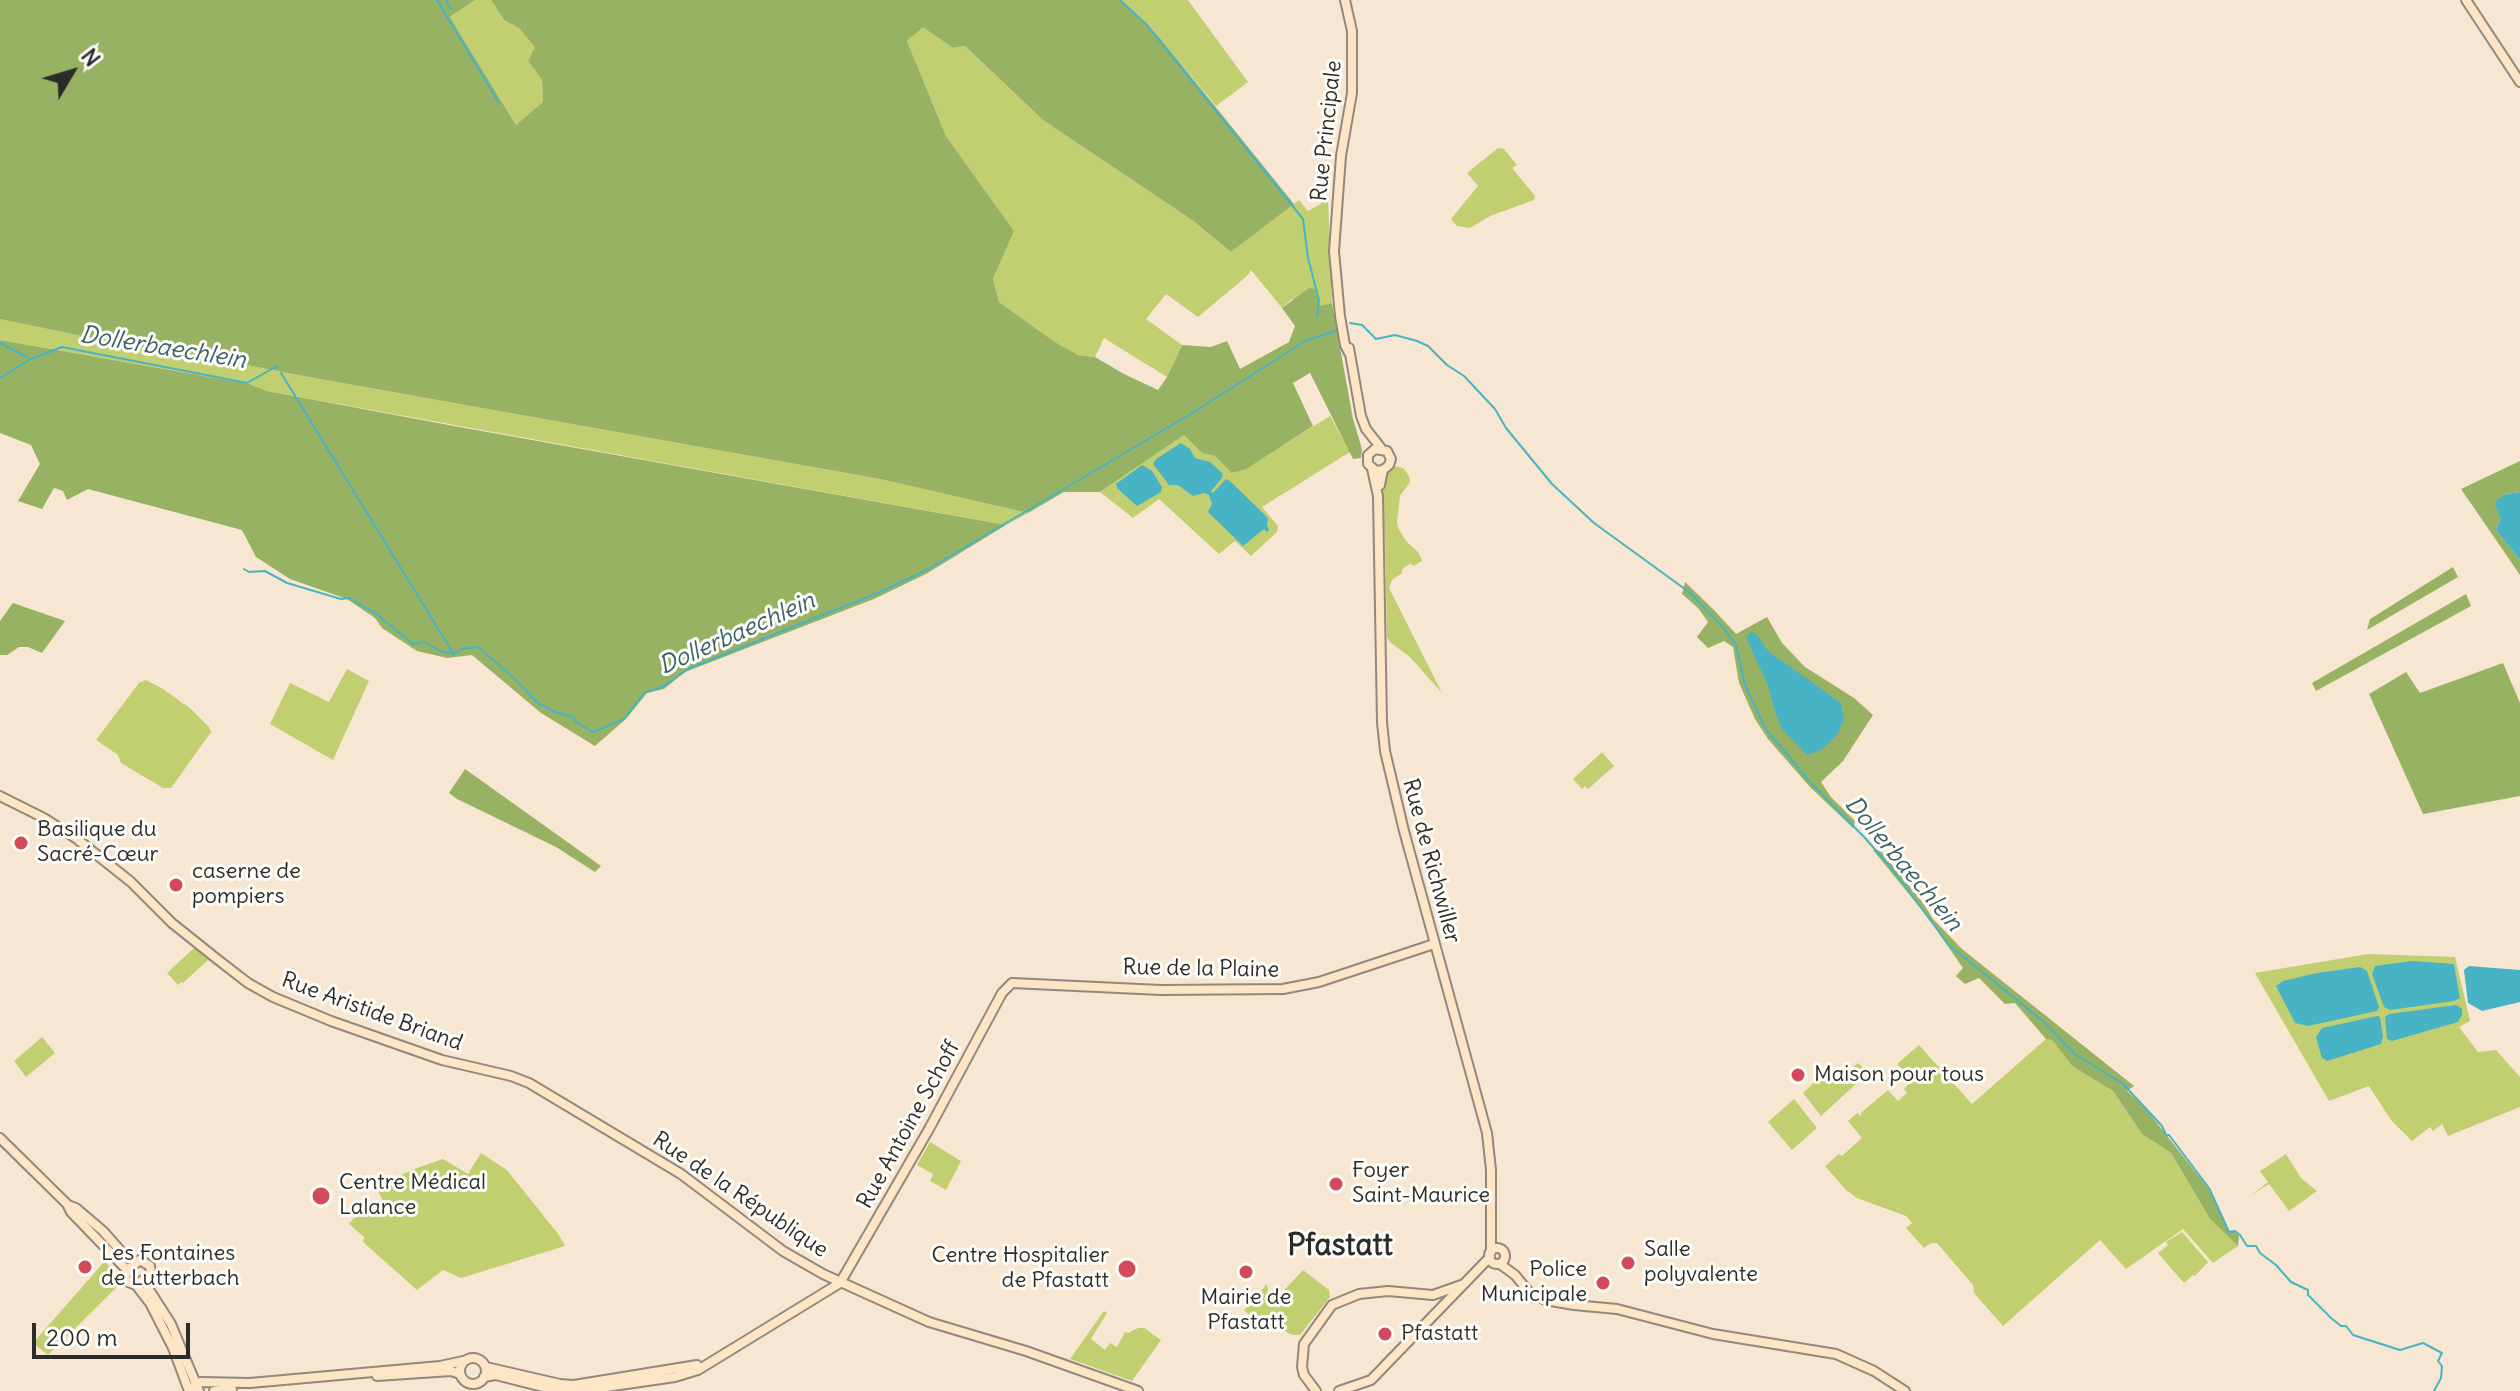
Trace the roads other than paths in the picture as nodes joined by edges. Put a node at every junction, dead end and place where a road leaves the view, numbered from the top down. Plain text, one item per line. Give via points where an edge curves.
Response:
1 (1345, 0) edge
2 (2466, 0) edge
3 (2520, 82) edge
4 (1366, 429) junction
5 (1381, 448) junction
6 (1369, 453) junction
7 (1372, 469) junction
8 (1383, 470) junction
9 (1378, 496) junction
10 (0, 796) edge
11 (1434, 944) junction
12 (1008, 985) joint
13 (511, 1076) joint
14 (0, 1138) edge
15 (68, 1205) junction
16 (1496, 1257) junction
17 (136, 1262) junction
18 (127, 1270) junction
19 (147, 1278) junction
20 (840, 1283) junction
21 (1464, 1284) junction
22 (136, 1285) junction
23 (463, 1361) junction
24 (705, 1364) junction
25 (486, 1367) junction
26 (460, 1374) junction
27 (484, 1377) junction
28 (304, 1380) junction
29 (198, 1387) edge
30 (190, 1391) edge
31 (214, 1391) edge
32 (571, 1391) edge
33 (579, 1391) edge
34 (1138, 1391) edge
35 (1316, 1391) edge
36 (1339, 1391) edge
37 (1905, 1391) edge

1 - 4 main road, Rue Principale via 1352,31 1352,93 1334,251 1345,345
2 - 3 main road
4 - 5 main road
4 - 6 main road
5 - 6 main road
5 - 8 main road via 1391,459
6 - 7 main road
7 - 8 main road
7 - 9 main road, Rue de Richwiller
8 - 9 main road, Rue de Richwiller
9 - 11 main road, Rue de Richwiller via 1385,751
10 - 13 main road, Rue Aristide Briand via 77,839 206,951 273,997 442,1060
11 - 12 main road, Rue de la Plaine via 1283,989
11 - 16 main road, Rue de Richwiller via 1487,1133
12 - 20 main road, Rue Antoine Schoff
13 - 20 main road, Rue de la République via 667,1165 783,1251
14 - 15 main road
15 - 17 main road
15 - 18 main road
16 - 21 main road
16 - 37 main road via 1546,1303 1617,1310 1713,1334 1836,1354
17 - 18 main road
17 - 19 main road via 150,1266
18 - 22 main road via 125,1278
19 - 22 main road
19 - 29 main road
20 - 24 main road
20 - 34 main road, Rue de la République via 929,1322
21 - 35 main road via 1433,1295 1359,1294 1332,1305 1304,1344 1304,1375
21 - 36 main road via 1371,1380
22 - 30 main road via 164,1328
23 - 25 main road via 475,1357
23 - 26 main road
23 - 28 main road
24 - 25 main road via 574,1385
24 - 33 main road via 675,1377
25 - 27 main road
26 - 27 main road via 472,1384
26 - 28 main road
27 - 32 main road
28 - 29 main road
28 - 31 main road
29 - 30 main road

